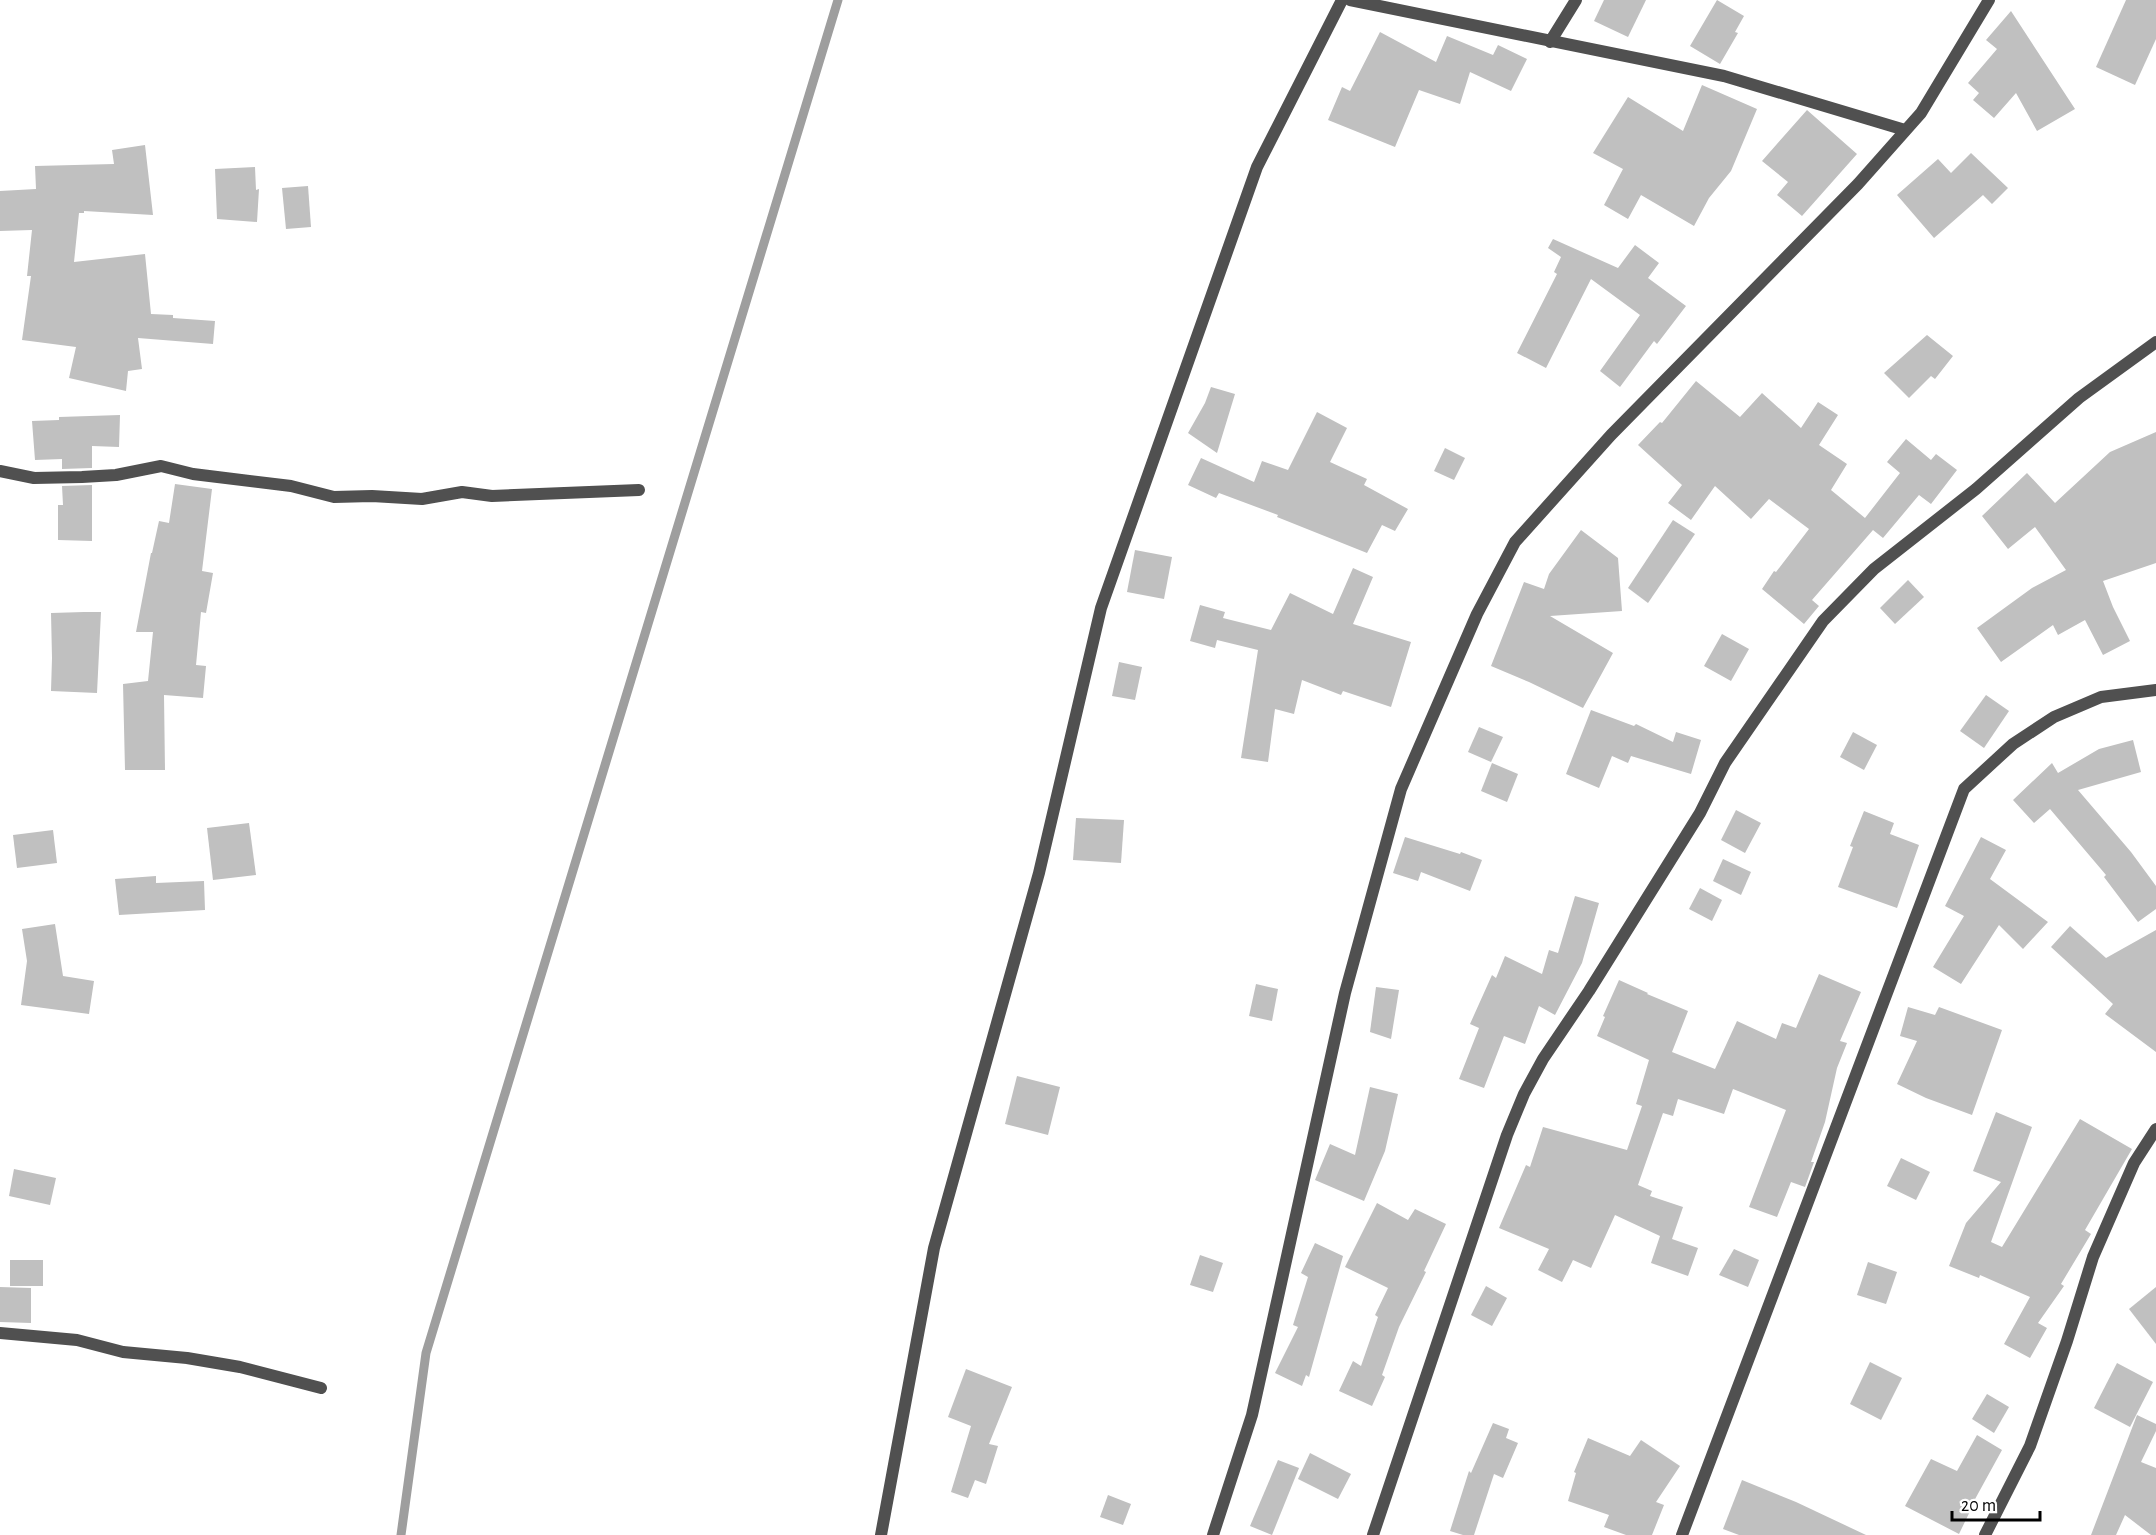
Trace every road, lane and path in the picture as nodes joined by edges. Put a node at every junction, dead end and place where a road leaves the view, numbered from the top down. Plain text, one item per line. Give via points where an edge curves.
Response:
1 (1342, 0) edge
2 (1350, 0) edge
3 (1576, 0) edge
4 (1989, 0) edge
5 (1550, 42) junction
6 (1905, 130) junction
7 (2156, 342) edge
8 (0, 471) edge
9 (639, 490) dead end
10 (2156, 690) edge
11 (2156, 1129) edge
12 (0, 1334) edge
13 (321, 1388) dead end
14 (881, 1535) edge
15 (1213, 1535) edge
16 (1373, 1535) edge
17 (1682, 1535) edge
18 (1985, 1535) edge

1 - 14 street via 1257,167 1101,608 1039,873 934,1248
2 - 5 street
3 - 5 street
4 - 6 street via 1921,113
5 - 6 street via 1724,76
6 - 15 street via 1858,184 1611,435 1515,542 1477,614 1401,789 1345,993 1252,1415
7 - 16 street via 2079,398 1976,489 1874,569 1824,621 1725,763 1700,813 1524,1094
8 - 9 street via 34,478 82,477 161,466 193,474 291,486 334,497 422,499 462,492 492,496
10 - 17 street via 2101,697 2054,717 2013,744 1964,789
11 - 18 street via 2134,1163 2093,1257 2030,1446
12 - 13 street via 77,1340 123,1352 187,1358

